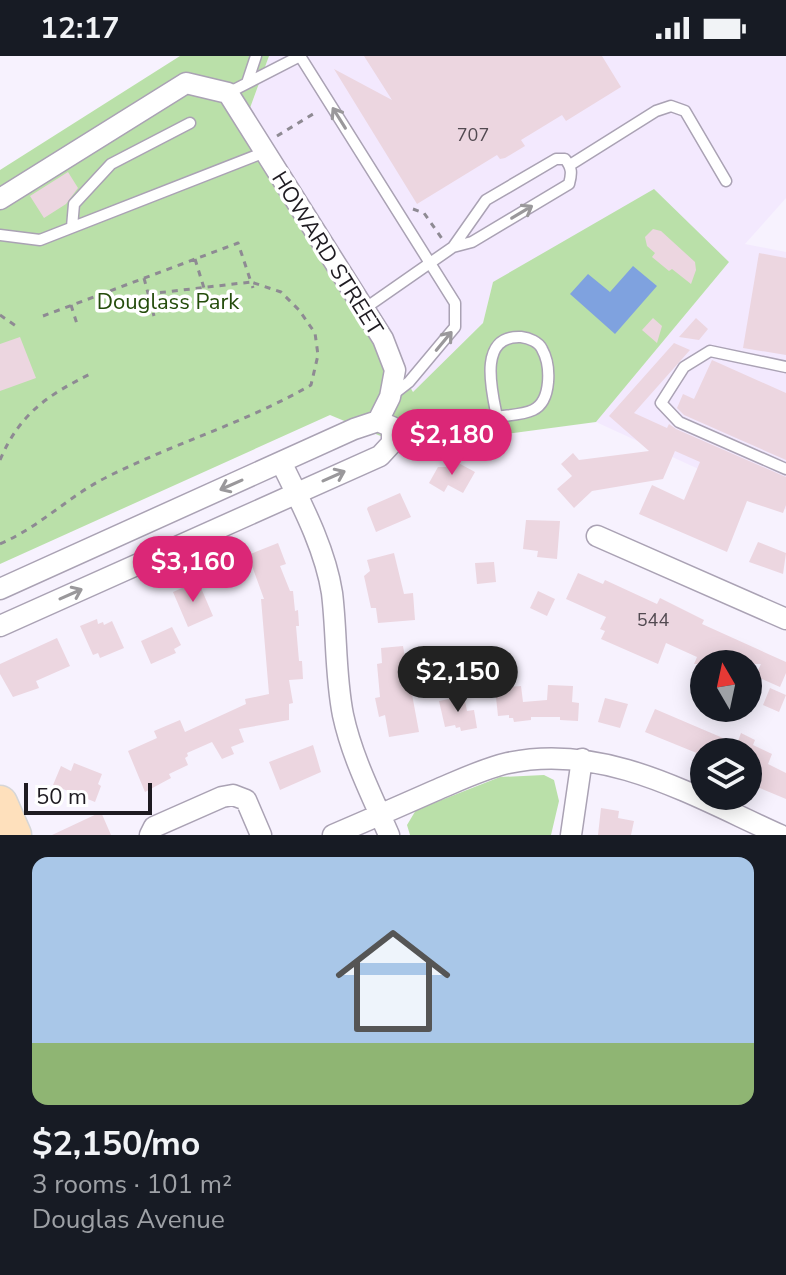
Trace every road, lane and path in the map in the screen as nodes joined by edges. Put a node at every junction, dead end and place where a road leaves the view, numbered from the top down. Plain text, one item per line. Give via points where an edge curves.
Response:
1 (256, 56) edge
2 (300, 56) edge
3 (247, 83) junction
4 (228, 93) junction
5 (324, 107) dead end
6 (190, 123) dead end
7 (266, 147) junction
8 (570, 165) junction
9 (726, 181) dead end
10 (0, 199) edge
11 (414, 210) dead end
12 (72, 227) junction
13 (0, 235) edge
14 (449, 245) junction
15 (195, 259) junction
16 (429, 263) junction
17 (144, 278) junction
18 (251, 282) junction
19 (203, 287) junction
20 (253, 288) dead end
21 (148, 294) junction
22 (208, 301) dead end
23 (71, 305) junction
24 (364, 309) junction
25 (0, 315) edge
26 (43, 316) dead end
27 (154, 316) dead end
28 (77, 324) dead end
29 (19, 328) dead end
30 (786, 367) edge
31 (92, 373) dead end
32 (390, 397) junction
33 (497, 417) junction
34 (385, 429) junction
35 (0, 460) edge
36 (281, 462) junction
37 (786, 469) edge
38 (296, 493) junction
39 (597, 536) dead end
40 (0, 544) edge
41 (0, 589) edge
42 (786, 619) edge
43 (0, 626) edge
44 (582, 759) junction
45 (380, 815) junction
46 (150, 835) edge
47 (261, 835) edge
48 (333, 835) edge
49 (389, 835) edge
50 (571, 835) edge
51 (780, 835) edge

1 - 3 lane
2 - 3 lane
16 -> 2 lane
3 - 4 lane
4 - 7 street, HOWARD STREET
4 - 10 street via 186,83
5 - 7 path
6 - 12 lane via 111,164 74,204
7 - 12 lane
7 - 24 street, HOWARD STREET
8 - 9 lane via 671,106 685,111
14 -> 8 lane via 472,242 569,184
8 - 14 lane via 556,159 486,200
11 - 14 path via 424,213
12 - 13 lane via 40,240
14 - 16 lane
15 - 17 path
15 - 18 path via 238,243
15 - 19 path
16 - 24 lane
32 -> 16 lane via 455,327 455,303
17 - 21 path
17 - 23 path
18 - 19 path
18 - 20 path
18 - 40 path via 281,292 315,333 318,355 311,385 99,481 35,527
19 - 21 path
19 - 22 path
21 - 27 path
23 - 26 path
23 - 28 path
24 - 32 street, HOWARD STREET via 395,370
25 - 29 path
30 - 37 lane via 710,351 684,367 661,403 679,422
31 - 35 path via 40,402
32 - 34 street, HOWARD STREET
33 - 33 lane via 534,410 544,400 549,387 543,349 535,341 507,339 490,360
33 - 34 lane
34 - 36 street
38 -> 34 street, HOWARD STREET via 380,456 392,443
36 - 38 street
36 -> 41 street
43 -> 38 street, HOWARD STREET
38 - 45 street via 331,590 350,741
39 - 42 street
44 - 45 street via 505,764
44 - 50 street
44 - 51 street via 635,772
45 - 48 street
45 - 49 street
46 - 47 street via 154,827 233,795 246,800

